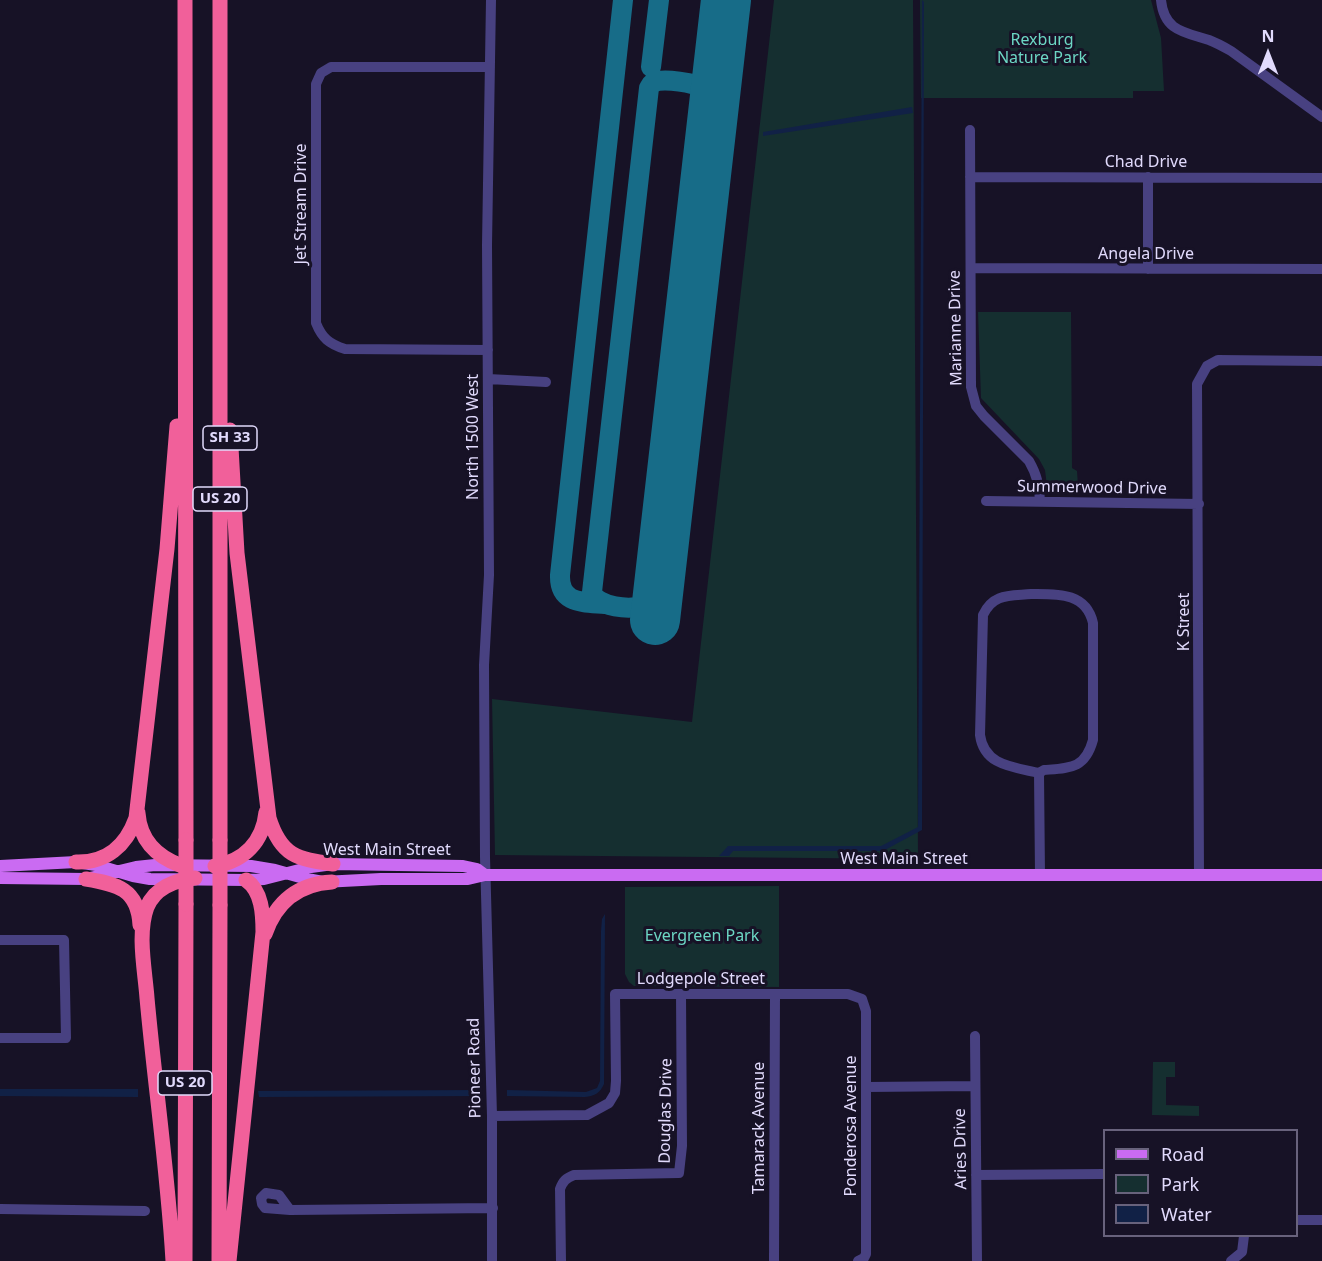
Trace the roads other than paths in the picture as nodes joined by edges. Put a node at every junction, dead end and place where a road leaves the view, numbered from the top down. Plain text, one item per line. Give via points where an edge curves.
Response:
1 (185, 0) edge
2 (220, 0) edge
3 (491, 0) edge
4 (1161, 0) edge
5 (490, 67) junction
6 (1322, 117) edge
7 (970, 130) dead end
8 (220, 158) junction
9 (970, 177) junction
10 (1148, 177) junction
11 (1322, 178) edge
12 (971, 268) junction
13 (1148, 269) junction
14 (1322, 269) edge
15 (186, 318) junction
16 (488, 350) junction
17 (1322, 362) edge
18 (488, 379) junction
19 (546, 382) dead end
20 (986, 501) dead end
21 (1040, 501) junction
22 (1198, 504) junction
23 (1039, 773) junction
24 (267, 800) junction
25 (137, 810) junction
26 (76, 862) junction
27 (333, 864) junction
28 (0, 866) edge
29 (182, 866) junction
30 (215, 866) junction
31 (119, 872) junction
32 (287, 873) junction
33 (485, 875) junction
34 (1040, 875) junction
35 (1199, 875) junction
36 (1322, 875) edge
37 (0, 878) edge
38 (195, 878) junction
39 (86, 879) junction
40 (246, 880) junction
41 (332, 882) junction
42 (0, 940) edge
43 (262, 942) junction
44 (143, 949) junction
45 (681, 994) junction
46 (775, 994) junction
47 (866, 995) joint
48 (975, 1036) dead end
49 (0, 1038) edge
50 (975, 1086) junction
51 (866, 1087) junction
52 (492, 1116) junction
53 (1103, 1174) edge
54 (976, 1175) junction
55 (493, 1208) junction
56 (0, 1209) edge
57 (290, 1210) dead end
58 (145, 1211) dead end
59 (1298, 1220) edge
60 (1322, 1220) edge
61 (1244, 1237) edge
62 (862, 1258) edge
63 (173, 1261) edge
64 (185, 1261) edge
65 (219, 1261) edge
66 (229, 1261) edge
67 (492, 1261) edge
68 (561, 1261) edge
69 (774, 1261) edge
70 (977, 1261) edge
71 (1232, 1261) edge

1 - 15 highway, US 20
2 - 8 highway, US 20
3 - 5 street, North 1500 West
4 - 6 street via 1169,24 1231,51
5 - 16 street, North 1500 West
5 - 16 street, Jet Stream Drive via 331,67 321,73 315,84 315,323 321,336 345,349
7 - 9 street, Marianne Drive
8 - 24 highway, SH 33 via 233,503
8 - 65 highway, US 20, bridge
9 - 10 street, Chad Drive
9 - 12 street, Marianne Drive
10 - 11 street, Chad Drive
10 - 13 street
12 - 13 street, Angela Drive
12 - 21 street, Marianne Drive via 973,398 984,416 1029,461 1038,479
13 - 14 street, Angela Drive
15 - 25 highway via 167,549
15 - 64 highway, US 20, bridge
16 - 18 street, North 1500 West
17 - 22 street, K Street via 1218,360 1204,370 1196,397
18 - 19 street
18 - 33 street, North 1500 West
20 - 21 street, Summerwood Drive
21 - 22 street, Summerwood Drive
22 - 35 street, K Street
23 - 23 street via 992,759 984,749 980,735 983,615 997,598 1059,594 1080,600 1093,622 1093,740 1087,756 1076,765
23 - 34 street
24 - 27 highway via 272,827 285,849 301,859
24 - 30 highway, SH 33 via 265,823 253,846 235,860
25 - 26 highway via 129,834 117,850 98,860
25 - 29 highway via 150,847
26 - 28 main road, West Main Street
26 - 31 main road, West Main Street
27 - 32 main road, West Main Street
27 - 33 main road, West Main Street via 463,866
29 - 30 main road, West Main Street / SH 33
29 - 31 main road, West Main Street / SH 33 via 146,866
30 - 32 main road, West Main Street via 252,866
31 - 38 main road, West Main Street via 150,879
31 - 39 main road, West Main Street / SH 33
32 - 40 main road, West Main Street
32 - 41 main road, West Main Street
33 - 34 main road, West Main Street
33 - 41 main road, West Main Street via 468,879
33 - 52 street, Pioneer Road
34 - 35 main road, West Main Street
35 - 36 main road, West Main Street
37 - 39 main road, West Main Street / SH 33
38 - 40 main road, West Main Street
38 - 44 highway via 174,882 154,896 145,915
39 - 44 highway via 116,885 131,897 139,913
40 - 43 highway via 255,888 260,901
41 - 43 highway via 306,886 289,895 272,916
42 - 49 street via 64,940 66,1038
43 - 66 highway
44 - 63 highway
45 - 46 street, Lodgepole Street
45 - 52 street, Lodgepole Street via 615,994 616,1080 609,1103 587,1115
45 - 68 street, Douglas Drive via 679,1173 568,1177 560,1189
46 - 47 street, Lodgepole Street
46 - 69 street, Tamarack Avenue
47 - 51 street, Ponderosa Avenue
48 - 50 street, Aries Drive
50 - 51 street
50 - 54 street, Aries Drive
51 - 62 street, Ponderosa Avenue
52 - 55 street, Pioneer Road
53 - 54 street
54 - 70 street, Aries Drive
55 - 57 street
55 - 67 street, Pioneer Road
56 - 58 street
59 - 60 street
61 - 71 street via 1242,1252

